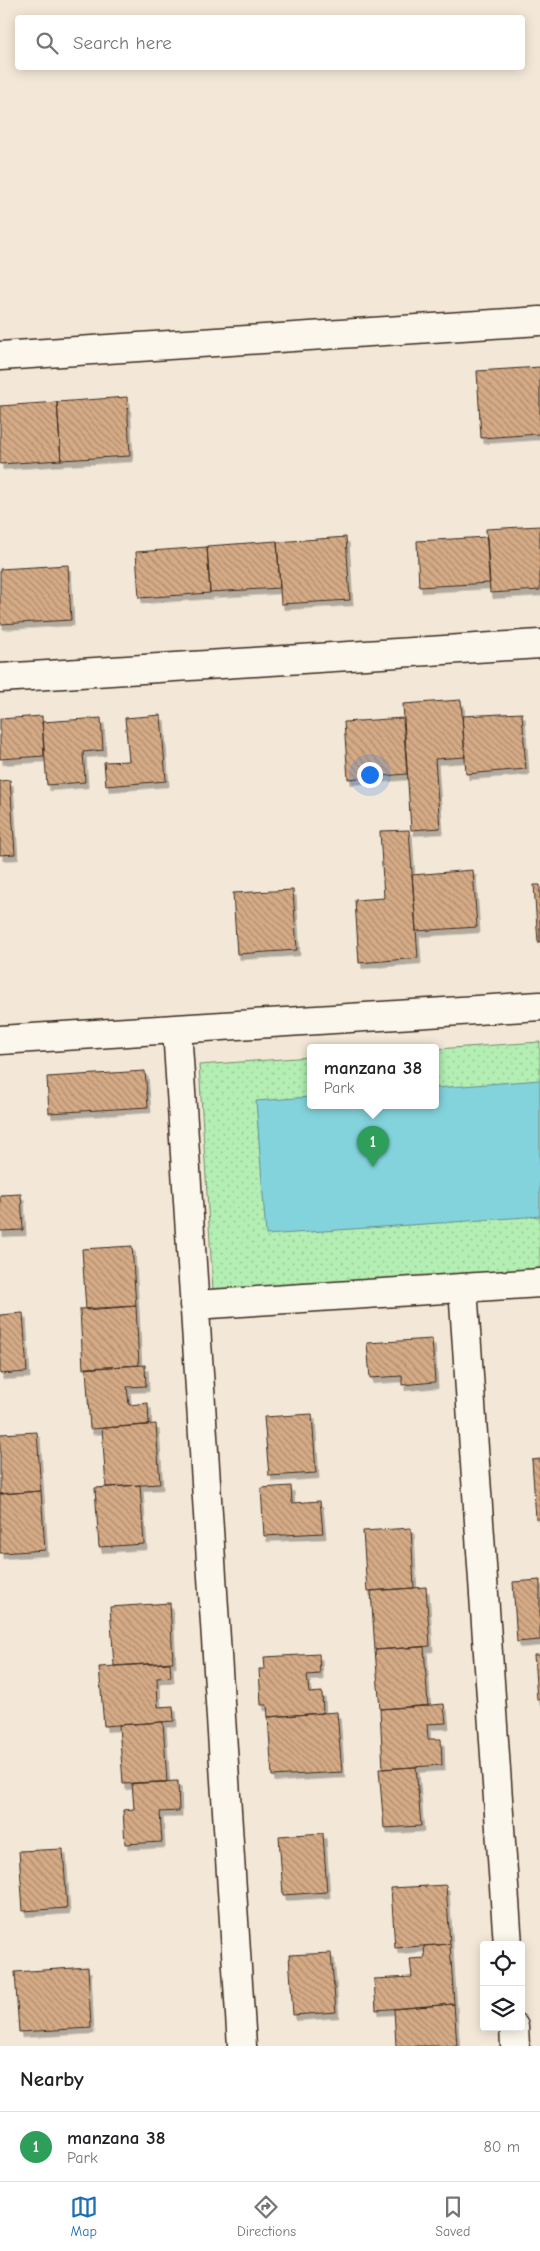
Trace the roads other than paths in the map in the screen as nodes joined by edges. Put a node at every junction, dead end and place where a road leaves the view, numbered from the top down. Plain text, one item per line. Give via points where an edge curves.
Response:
1 (540, 321) edge
2 (0, 356) edge
3 (540, 644) edge
4 (0, 678) edge
5 (540, 1006) edge
6 (176, 1029) junction
7 (0, 1040) edge
8 (540, 1283) edge
9 (463, 1288) junction
10 (194, 1305) junction
11 (508, 1941) edge
12 (514, 2031) edge
13 (242, 2046) edge
14 (515, 2046) edge

1 - 2 street
3 - 4 street
5 - 6 street
6 - 7 street
6 - 10 street
8 - 9 street
9 - 10 street
9 - 11 street
10 - 13 street
12 - 14 street

